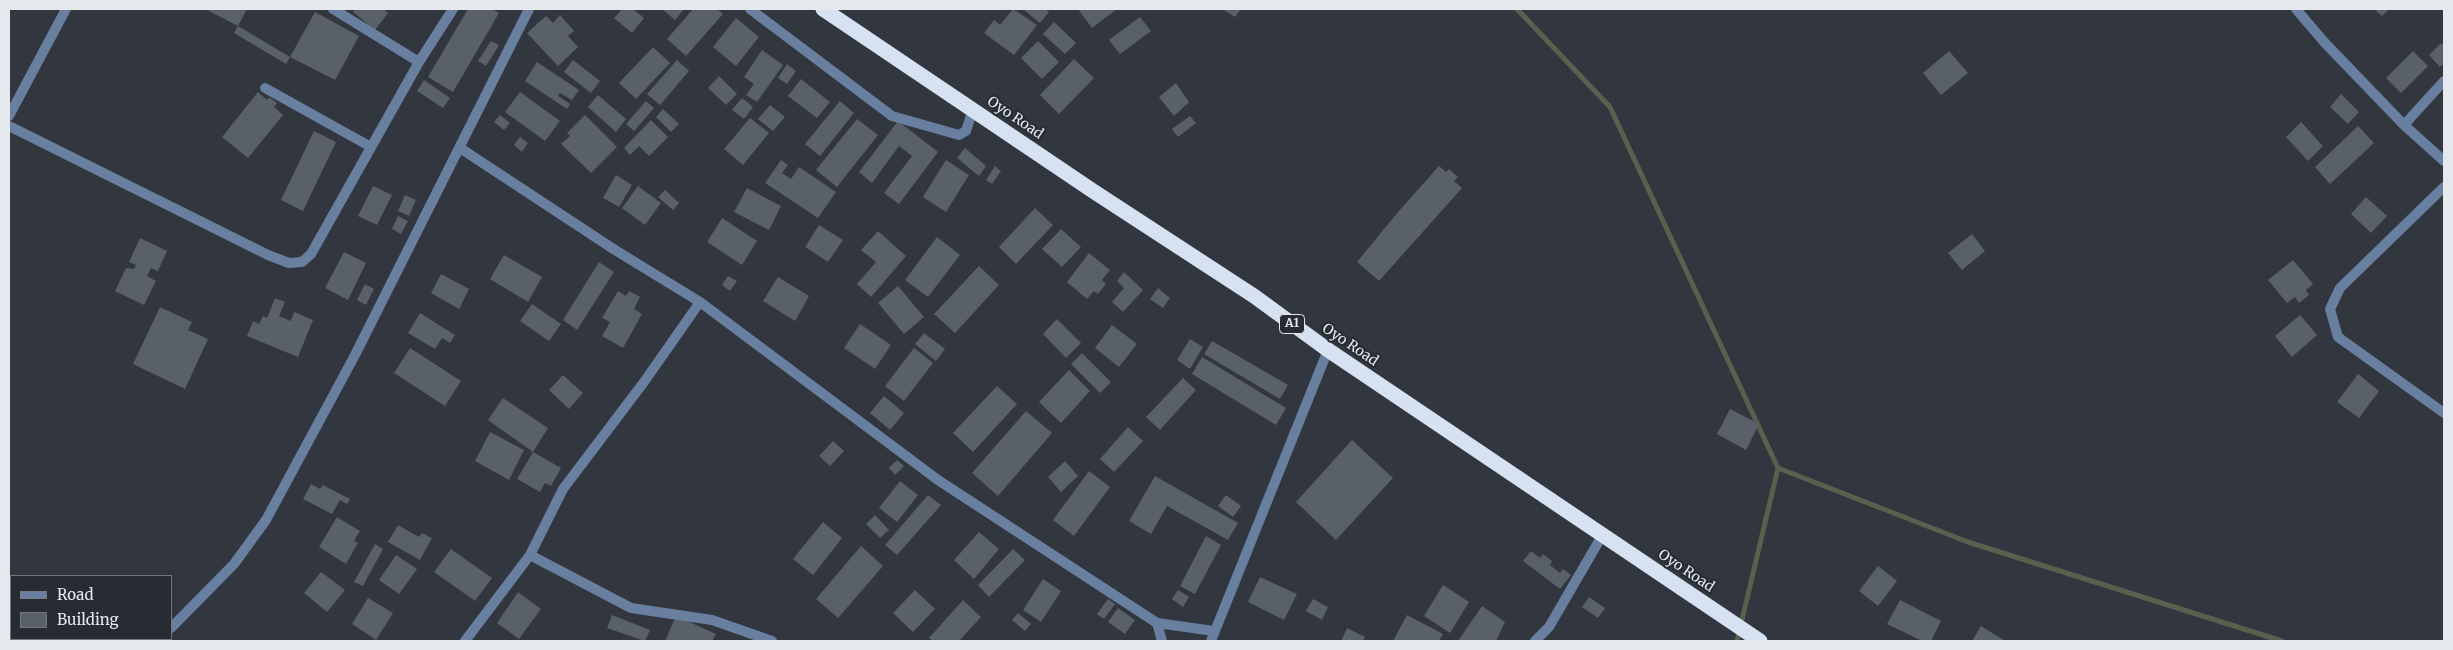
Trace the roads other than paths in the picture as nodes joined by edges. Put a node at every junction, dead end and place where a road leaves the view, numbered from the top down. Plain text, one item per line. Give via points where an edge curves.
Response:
1 (66, 9) edge
2 (333, 9) edge
3 (453, 9) edge
4 (529, 9) edge
5 (750, 9) edge
6 (823, 9) edge
7 (2296, 9) edge
8 (419, 62) junction
9 (2444, 82) edge
10 (265, 88) dead end
11 (973, 109) junction
12 (9, 116) edge
13 (2404, 125) junction
14 (9, 126) edge
15 (371, 147) junction
16 (460, 148) junction
17 (2444, 161) edge
18 (2444, 187) edge
19 (700, 302) junction
20 (1328, 350) junction
21 (2444, 413) edge
22 (1603, 534) junction
23 (530, 555) junction
24 (1157, 623) junction
25 (172, 627) edge
26 (1214, 631) junction
27 (470, 640) edge
28 (772, 641) edge
29 (1162, 641) edge
30 (1211, 641) edge
31 (1535, 641) edge
32 (1760, 641) edge

1 - 12 street
2 - 8 street
3 - 8 street
4 - 16 street
5 - 11 street via 892,116 959,135 966,131
6 - 11 highway, Oyo Road / A1
7 - 13 street
8 - 15 street
9 - 13 street
10 - 15 street
11 - 20 highway, Oyo Road / A1 via 1254,296
13 - 17 street
14 - 15 street via 289,263 302,262 311,254
16 - 19 street
16 - 25 street via 355,355 266,520 234,564
18 - 21 street via 2340,288 2330,308 2338,337
19 - 23 street via 562,489
19 - 24 street via 938,480
20 - 22 highway, Oyo Road / A1
20 - 26 street
22 - 31 street via 1549,627
22 - 32 highway, Oyo Road / A1
23 - 27 street
23 - 28 street via 632,608 712,620
24 - 26 street
24 - 29 street
26 - 30 street

